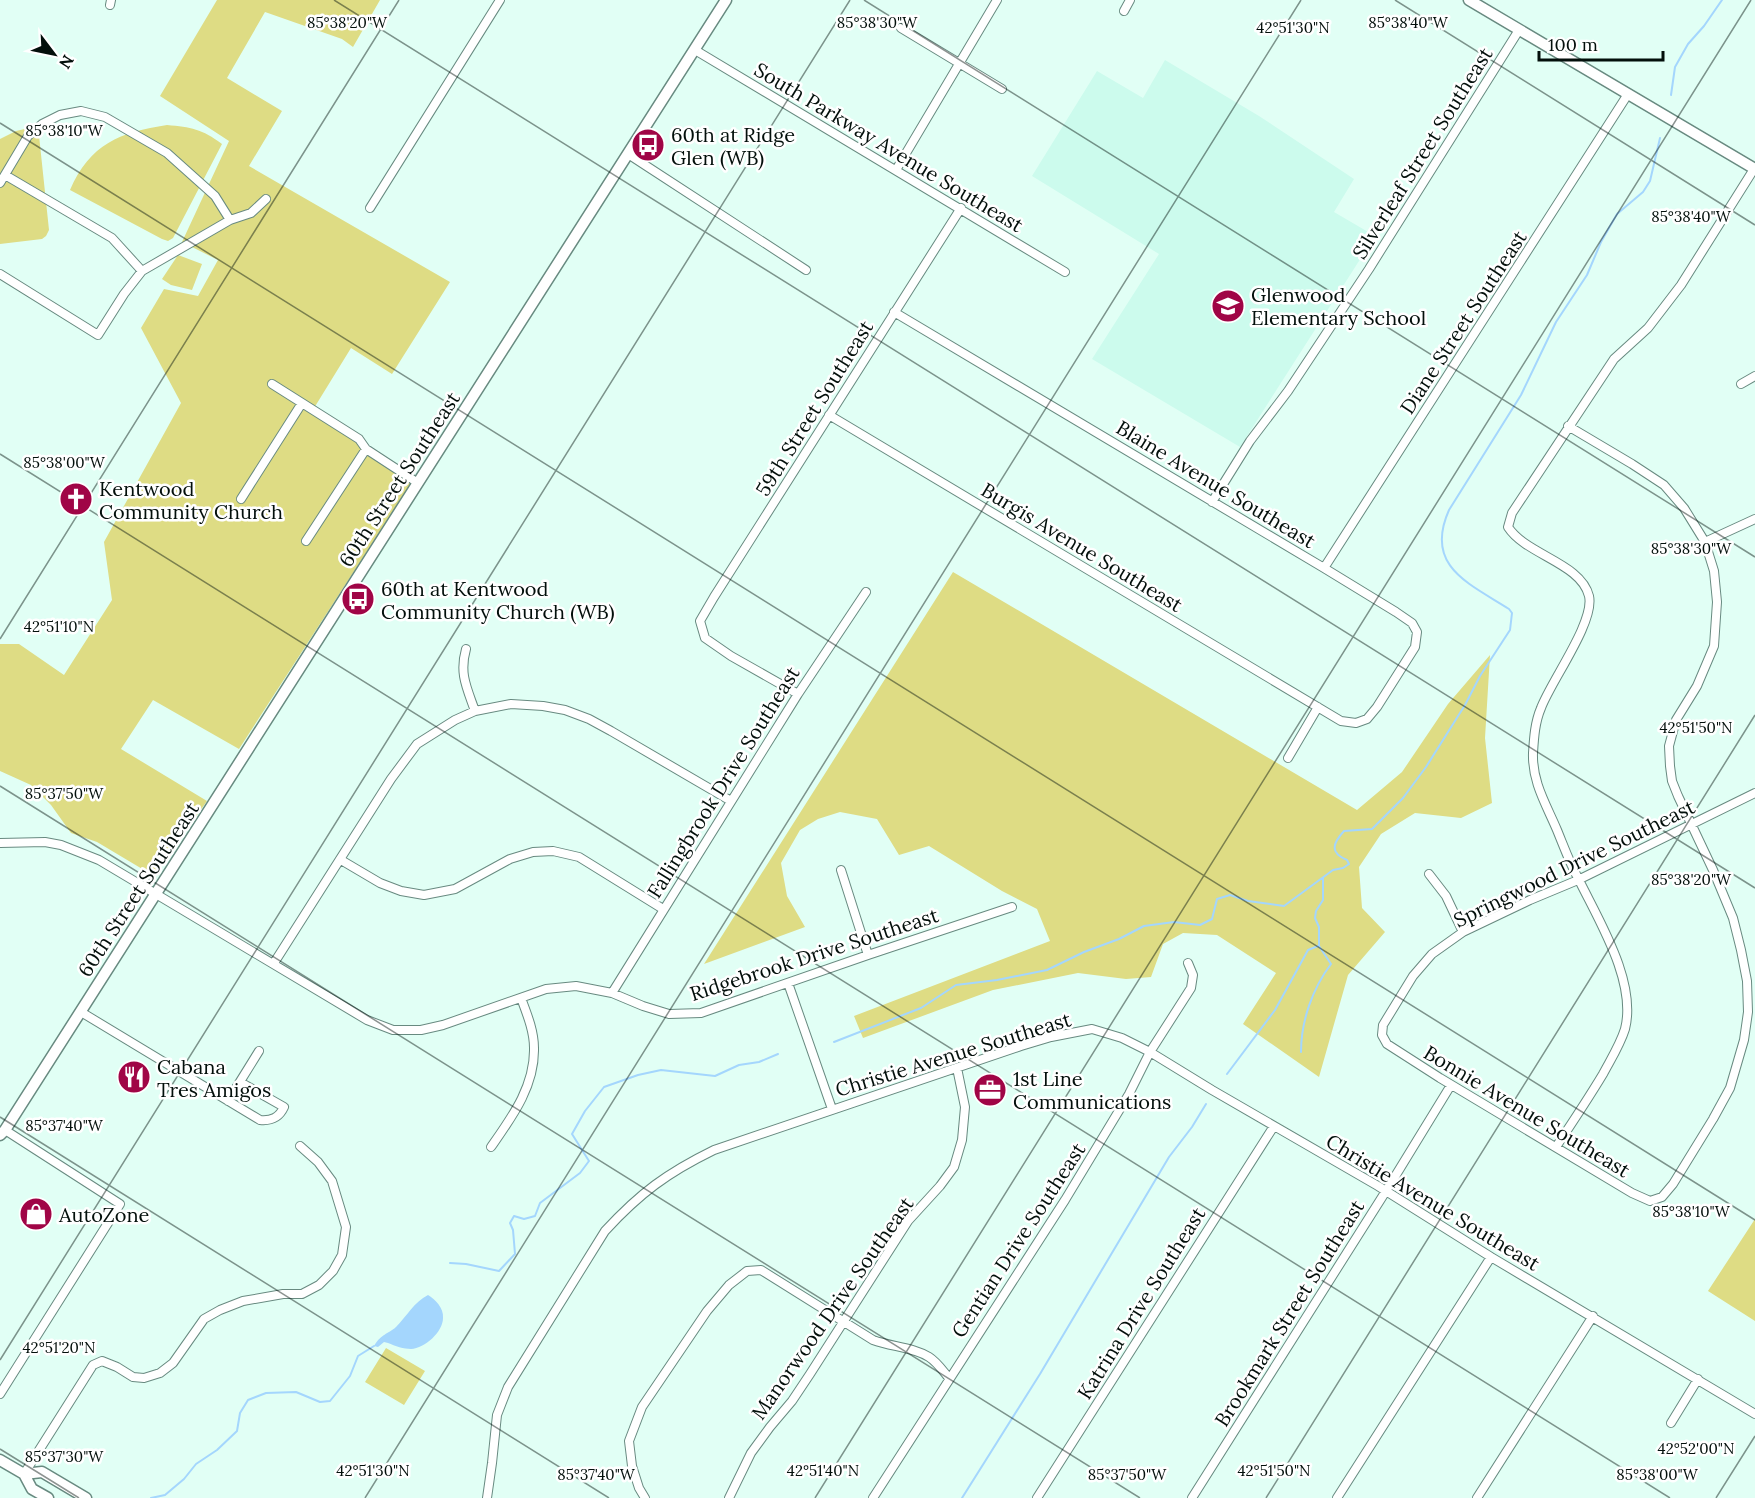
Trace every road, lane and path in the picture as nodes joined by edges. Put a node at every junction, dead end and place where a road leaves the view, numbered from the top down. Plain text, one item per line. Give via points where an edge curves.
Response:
1 (500, 0) edge
2 (726, 0) edge
3 (998, 0) edge
4 (1130, 0) edge
5 (1469, 0) edge
6 (1124, 10) dead end
7 (901, 28) dead end
8 (1519, 30) junction
9 (694, 50) junction
10 (960, 64) junction
11 (1002, 88) dead end
12 (1628, 94) junction
13 (628, 154) junction
14 (1755, 169) edge
15 (896, 170) junction
16 (2, 179) edge
17 (266, 199) dead end
18 (370, 208) dead end
19 (961, 208) junction
20 (230, 220) junction
21 (806, 270) dead end
22 (141, 271) junction
23 (1065, 272) dead end
24 (0, 274) edge
25 (894, 312) junction
26 (1755, 376) edge
27 (272, 384) dead end
28 (1741, 384) dead end
29 (302, 403) junction
30 (829, 415) junction
31 (1568, 426) junction
32 (366, 449) junction
33 (418, 483) junction
34 (242, 499) dead end
35 (1212, 502) junction
36 (1755, 519) edge
37 (306, 541) dead end
38 (1705, 542) junction
39 (1324, 568) junction
40 (866, 592) dead end
41 (466, 649) dead end
42 (798, 694) junction
43 (1318, 707) junction
44 (475, 711) junction
45 (1288, 758) dead end
46 (1755, 793) edge
47 (732, 801) junction
48 (1691, 826) junction
49 (0, 843) edge
50 (341, 860) junction
51 (841, 870) dead end
52 (1430, 874) dead end
53 (1578, 880) junction
54 (157, 894) junction
55 (1012, 907) dead end
56 (663, 909) junction
57 (1462, 932) junction
58 (868, 954) junction
59 (274, 963) junction
60 (1188, 963) dead end
61 (1751, 980) edge
62 (788, 983) junction
63 (612, 993) junction
64 (521, 998) junction
65 (81, 1012) junction
66 (1382, 1035) joint
67 (259, 1051) dead end
68 (1150, 1052) junction
69 (957, 1068) junction
70 (240, 1082) junction
71 (1451, 1085) junction
72 (228, 1101) junction
73 (832, 1109) junction
74 (1274, 1126) junction
75 (3, 1133) edge
76 (300, 1146) dead end
77 (1556, 1146) junction
78 (0, 1147) edge
79 (491, 1147) dead end
80 (1386, 1191) junction
81 (1491, 1257) junction
82 (1593, 1316) junction
83 (844, 1322) junction
84 (950, 1378) junction
85 (1698, 1379) junction
86 (0, 1394) edge
87 (1755, 1414) edge
88 (1671, 1424) dead end
89 (0, 1460) edge
90 (24, 1474) junction
91 (83, 1496) edge
92 (48, 1498) edge
93 (64, 1498) edge
94 (487, 1498) edge
95 (645, 1498) edge
96 (729, 1498) edge
97 (873, 1498) edge
98 (1037, 1498) edge
99 (1192, 1498) edge
100 (1337, 1498) edge
101 (1477, 1498) edge

1 - 18 street
2 - 9 main road, 60th Street Southeast
3 - 10 street
4 - 6 street
5 - 8 main road
7 - 10 street
8 - 12 main road
8 - 35 street, Silverleaf Street Southeast via 1369,269
9 - 13 main road, 60th Street Southeast
9 - 15 street, South Parkway Avenue Southeast
10 - 11 street
10 - 15 street
12 - 14 main road
12 - 39 street, Diane Street Southeast
13 - 21 street
13 - 33 main road, 60th Street Southeast
14 - 31 street via 1682,285 1648,328 1614,359
15 - 19 street, South Parkway Avenue Southeast
16 - 20 street via 28,136 60,115 81,111 105,117 167,153 215,196
16 - 22 street via 112,238
17 - 20 street via 251,213
19 - 23 street, South Parkway Avenue Southeast
19 - 25 street, 59th Street Southeast
20 - 22 street
22 - 24 street via 98,335
25 - 30 street, 59th Street Southeast
25 - 35 street, Blaine Avenue Southeast
26 - 28 street
27 - 29 street
29 - 32 street via 359,439
29 - 34 street
30 - 42 street, 59th Street Southeast via 700,621 705,638
30 - 43 street, Burgis Avenue Southeast
31 - 38 street via 1664,485
31 - 53 street via 1512,513 1508,527 1514,537 1582,582 1589,596 1583,626 1541,706 1533,756 1536,784
32 - 33 street
32 - 37 street
33 - 54 main road, 60th Street Southeast
35 - 39 street, Blaine Avenue Southeast
36 - 38 street
38 - 48 street via 1717,602 1714,646 1676,720 1669,746 1672,781
39 - 43 street, Blaine Avenue Southeast via 1412,623 1417,632 1415,648 1367,718 1356,723 1341,721
40 - 42 street, Fallingbrook Drive Southeast
41 - 44 street via 462,666
42 - 47 street, Fallingbrook Drive Southeast
43 - 45 street
44 - 47 street via 511,704 565,710 611,730
44 - 50 street via 417,744
46 - 48 street, Springwood Drive Southeast
47 - 56 street, Fallingbrook Drive Southeast
48 - 53 street, Springwood Drive Southeast
48 - 61 street via 1733,918
49 - 54 street, Ridgebrook Drive Southeast via 61,845 99,860
50 - 56 street via 380,883 424,895 455,889 510,859 553,851 579,857
50 - 59 street
51 - 58 street
52 - 57 street via 1446,896
53 - 57 street, Springwood Drive Southeast
53 - 77 street via 1622,975 1628,1009 1620,1044
54 - 59 street, Ridgebrook Drive Southeast
54 - 65 main road, 60th Street Southeast
55 - 58 street, Ridgebrook Drive Southeast
56 - 63 street, Fallingbrook Drive Southeast
57 - 66 street, Springwood Drive Southeast via 1432,954 1413,976 1383,1025
58 - 62 street, Ridgebrook Drive Southeast
59 - 64 street, Ridgebrook Drive Southeast via 367,1020 393,1030 443,1026
60 - 68 street, Gentian Drive Southeast via 1193,975 1191,988
61 - 77 street, Bonnie Avenue Southeast via 1744,1040 1730,1088 1662,1197 1650,1201 1632,1193
62 - 63 street, Ridgebrook Drive Southeast via 690,1013 669,1014
62 - 73 street
63 - 64 street, Ridgebrook Drive Southeast via 576,986 546,989
64 - 79 street via 534,1047 531,1077 515,1114
65 - 72 street
65 - 75 main road, 60th Street Southeast
66 - 71 street, Bonnie Avenue Southeast via 1395,1050
67 - 70 street
68 - 69 street, Christie Avenue Southeast via 1092,1029 1052,1037
68 - 74 street, Christie Avenue Southeast
68 - 84 street, Gentian Drive Southeast via 1065,1200
69 - 73 street, Christie Avenue Southeast
69 - 83 street, Manorwood Drive Southeast via 965,1107 954,1167 908,1221
70 - 72 street
70 - 72 street via 284,1107 281,1112 276,1118 260,1120
71 - 77 street, Bonnie Avenue Southeast
71 - 80 street, Brookmark Street Southeast
73 - 94 street, Christie Avenue Southeast via 687,1163 651,1186 605,1231 508,1387 497,1415
74 - 80 street, Christie Avenue Southeast
74 - 98 street, Katrina Drive Southeast
75 - 78 main road, 60th Street Southeast
75 - 86 street via 120,1204
76 - 90 street via 332,1181 346,1227 342,1255 333,1271 302,1294 243,1301 204,1319 173,1363 160,1373 133,1377 102,1361 93,1365
80 - 81 street, Christie Avenue Southeast
80 - 99 street, Brookmark Street Southeast
81 - 82 street, Christie Avenue Southeast
81 - 100 street
82 - 85 street, Christie Avenue Southeast
82 - 101 street
83 - 84 street via 873,1340 931,1358
83 - 95 street via 761,1270 747,1271 729,1285 642,1407 628,1441 632,1466
83 - 96 street, Manorwood Drive Southeast via 792,1401 751,1453
84 - 97 street, Gentian Drive Southeast
85 - 87 street, Christie Avenue Southeast
85 - 88 street
89 - 90 main road
90 - 91 main road via 42,1472
90 - 92 main road via 32,1489
91 - 93 main road via 71,1494

